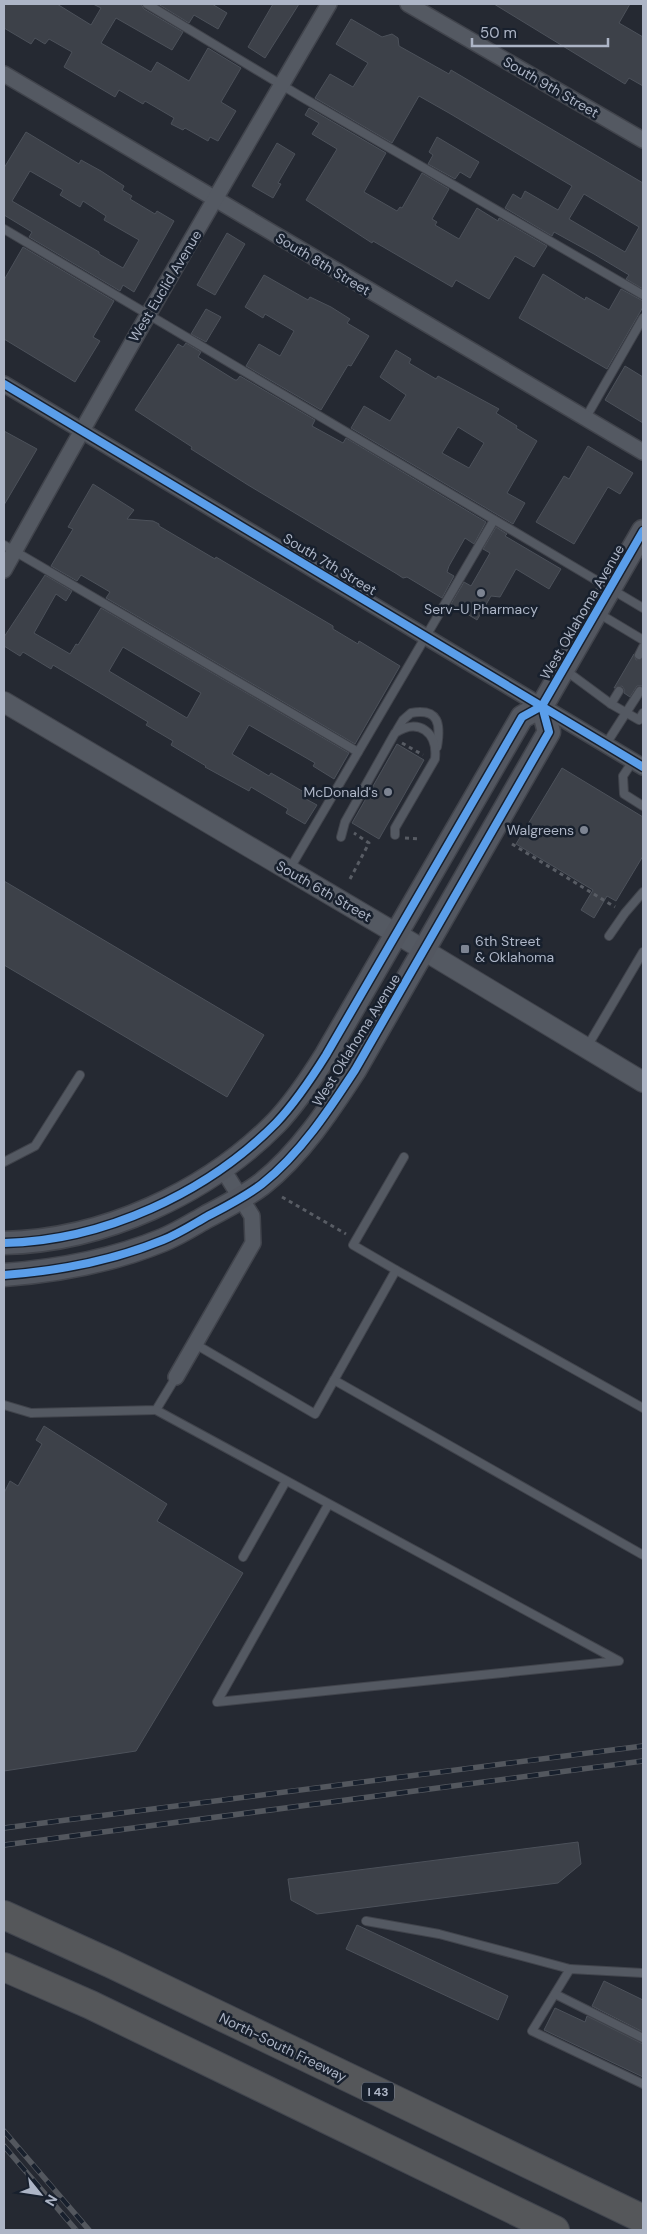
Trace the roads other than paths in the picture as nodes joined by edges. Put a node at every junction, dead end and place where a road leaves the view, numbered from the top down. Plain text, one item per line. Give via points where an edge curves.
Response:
1 (147, 4) edge
2 (329, 4) edge
3 (408, 4) edge
4 (4, 74) edge
5 (282, 85) junction
6 (643, 140) edge
7 (216, 200) junction
8 (4, 229) edge
9 (643, 295) edge
10 (147, 314) junction
11 (643, 318) edge
12 (4, 384) edge
13 (585, 419) junction
14 (82, 430) junction
15 (643, 452) edge
16 (494, 520) junction
17 (643, 531) edge
18 (9, 548) edge
19 (4, 570) edge
20 (610, 588) junction
21 (643, 608) edge
22 (597, 612) junction
23 (426, 636) junction
24 (643, 640) edge
25 (643, 647) edge
26 (639, 655) dead end
27 (563, 669) junction
28 (619, 691) dead end
29 (640, 691) dead end
30 (4, 702) edge
31 (611, 704) junction
32 (542, 706) junction
33 (626, 713) junction
34 (643, 713) edge
35 (396, 733) junction
36 (606, 744) junction
37 (436, 749) junction
38 (358, 752) junction
39 (638, 764) edge
40 (643, 806) edge
41 (395, 835) dead end
42 (341, 837) dead end
43 (289, 871) junction
44 (643, 892) edge
45 (397, 934) junction
46 (609, 936) dead end
47 (424, 950) junction
48 (643, 952) edge
49 (586, 1048) junction
50 (80, 1075) dead end
51 (643, 1082) edge
52 (404, 1157) dead end
53 (4, 1162) edge
54 (222, 1168) junction
55 (242, 1198) junction
56 (4, 1243) edge
57 (396, 1270) junction
58 (4, 1275) edge
59 (195, 1344) junction
60 (176, 1377) joint
61 (334, 1380) junction
62 (4, 1405) edge
63 (643, 1408) edge
64 (156, 1410) junction
65 (286, 1481) junction
66 (328, 1505) junction
67 (643, 1555) edge
68 (243, 1557) dead end
69 (4, 1915) edge
70 (366, 1921) dead end
71 (4, 1967) edge
72 (570, 1969) junction
73 (630, 1972) junction
74 (643, 1973) edge
75 (643, 1980) edge
76 (555, 1994) junction
77 (643, 2038) edge
78 (643, 2084) edge
79 (643, 2219) edge
80 (555, 2230) edge

1 - 5 lane
2 - 5 street, West Euclid Avenue
3 - 6 street, South 9th Street
4 - 7 street, South 8th Street
5 - 7 street, West Euclid Avenue
5 - 9 lane
7 - 10 street, West Euclid Avenue
7 - 13 street, South 8th Street
8 - 10 lane
10 - 14 street, West Euclid Avenue
10 - 16 lane
11 - 13 lane
12 - 14 street, South 7th Street
13 - 15 street, South 8th Street
14 - 18 street, West Euclid Avenue
14 - 23 street, South 7th Street
16 - 20 lane
16 - 23 lane
17 - 20 main road, West Oklahoma Avenue
18 - 19 street, West Euclid Avenue
18 - 38 lane
20 - 21 lane
20 - 22 main road, West Oklahoma Avenue
22 - 24 lane
22 - 27 main road, West Oklahoma Avenue
23 - 32 street, South 7th Street
23 - 38 lane
25 - 26 lane
27 - 31 lane
27 - 32 main road, West Oklahoma Avenue
28 - 31 lane
29 - 33 lane
30 - 43 street, South 6th Street
31 - 33 lane
32 - 36 street, South 7th Street
32 - 45 main road, West Oklahoma Avenue via 522,717
32 - 47 main road, West Oklahoma Avenue via 549,732
33 - 34 lane via 639,720
33 - 36 lane
35 - 37 lane via 404,727 423,728 431,735
35 - 37 lane via 411,713 428,713 436,719 440,730
35 - 42 lane via 345,822
36 - 39 street, South 7th Street
37 - 41 lane via 435,759 395,828
38 - 43 lane
39 - 40 lane via 624,776 624,794
43 - 45 street, South 6th Street
44 - 46 lane
45 - 47 street, South 6th Street
45 - 54 main road, West Oklahoma Avenue via 307,1084 277,1122
47 - 49 street, South 6th Street
47 - 55 main road, West Oklahoma Avenue via 332,1107 285,1161
48 - 49 lane
49 - 51 street, South 6th Street
50 - 53 lane via 35,1146
52 - 57 lane via 353,1245
54 - 55 street
54 - 56 main road, West Oklahoma Avenue via 162,1202 106,1225 50,1238
55 - 58 main road, West Oklahoma Avenue via 164,1240 101,1261 39,1273
55 - 59 street via 252,1216 253,1243
57 - 61 lane
57 - 63 lane
59 - 60 street
59 - 61 lane via 315,1414
60 - 64 lane
61 - 67 lane
62 - 64 lane via 31,1413
64 - 65 lane
65 - 66 lane
65 - 68 lane
66 - 66 lane via 593,1647 619,1661 217,1702
69 - 79 highway, North-South Freeway / I 43
70 - 72 lane via 439,1934
71 - 80 highway via 91,2005
72 - 73 lane
72 - 76 lane
73 - 74 lane
73 - 75 lane
76 - 77 lane
76 - 78 lane via 532,2032

